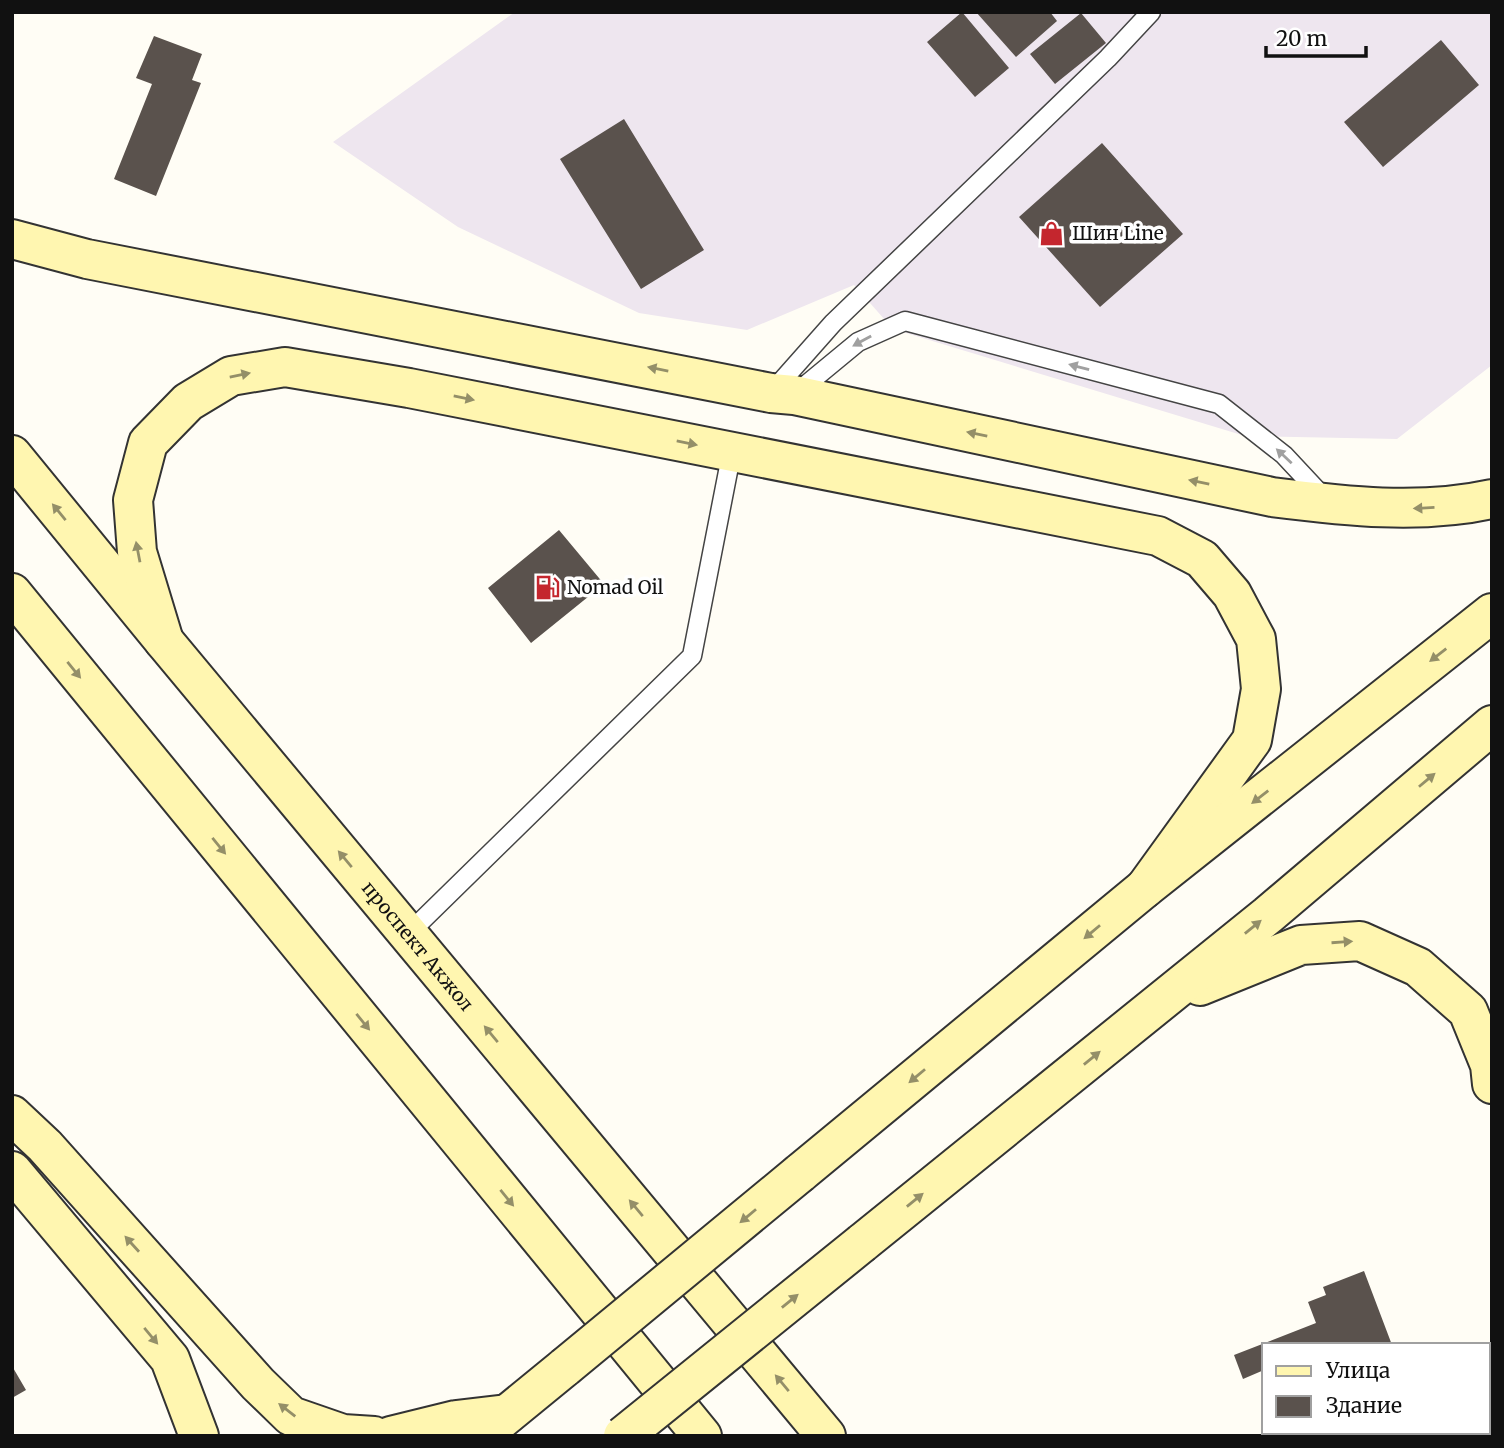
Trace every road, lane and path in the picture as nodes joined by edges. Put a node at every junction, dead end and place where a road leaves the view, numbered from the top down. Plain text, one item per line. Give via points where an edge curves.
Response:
1 (1151, 12) edge
2 (12, 239) edge
3 (782, 394) junction
4 (732, 452) junction
5 (12, 455) edge
6 (1492, 499) edge
7 (1331, 505) junction
8 (19, 606) edge
9 (1492, 612) edge
10 (164, 641) junction
11 (1492, 725) edge
12 (1145, 888) junction
13 (408, 934) junction
14 (1162, 1001) junction
15 (1492, 1084) edge
16 (12, 1115) edge
17 (12, 1171) edge
18 (494, 1425) edge
19 (199, 1436) edge
20 (374, 1436) edge
21 (391, 1436) edge
22 (623, 1436) edge
23 (702, 1436) edge
24 (826, 1436) edge

1 - 3 lane via 833,323
3 -> 2 main road via 87,259
7 -> 3 main road via 1272,497
7 -> 3 lane via 1284,455 1219,404 905,321 858,342
10 -> 4 main road via 137,552 133,500 148,443 188,402 230,376 285,367 308,370
4 - 12 main road via 1158,536 1202,559 1232,594 1256,639 1261,689 1257,715 1252,740
4 - 13 lane via 691,656
10 -> 5 main road, проспект Акжол
6 -> 7 main road via 1460,506 1409,508
8 -> 23 main road
9 -> 12 main road
13 -> 10 main road, проспект Акжол
14 -> 11 main road
12 -> 18 main road, bridge
24 -> 13 main road, проспект Акжол
14 -> 15 main road via 1301,945 1360,941 1418,967 1468,1011 1490,1065
22 -> 14 main road, bridge
20 -> 16 main road via 343,1434 291,1416
17 -> 19 main road via 170,1359
18 - 21 main road via 456,1420

